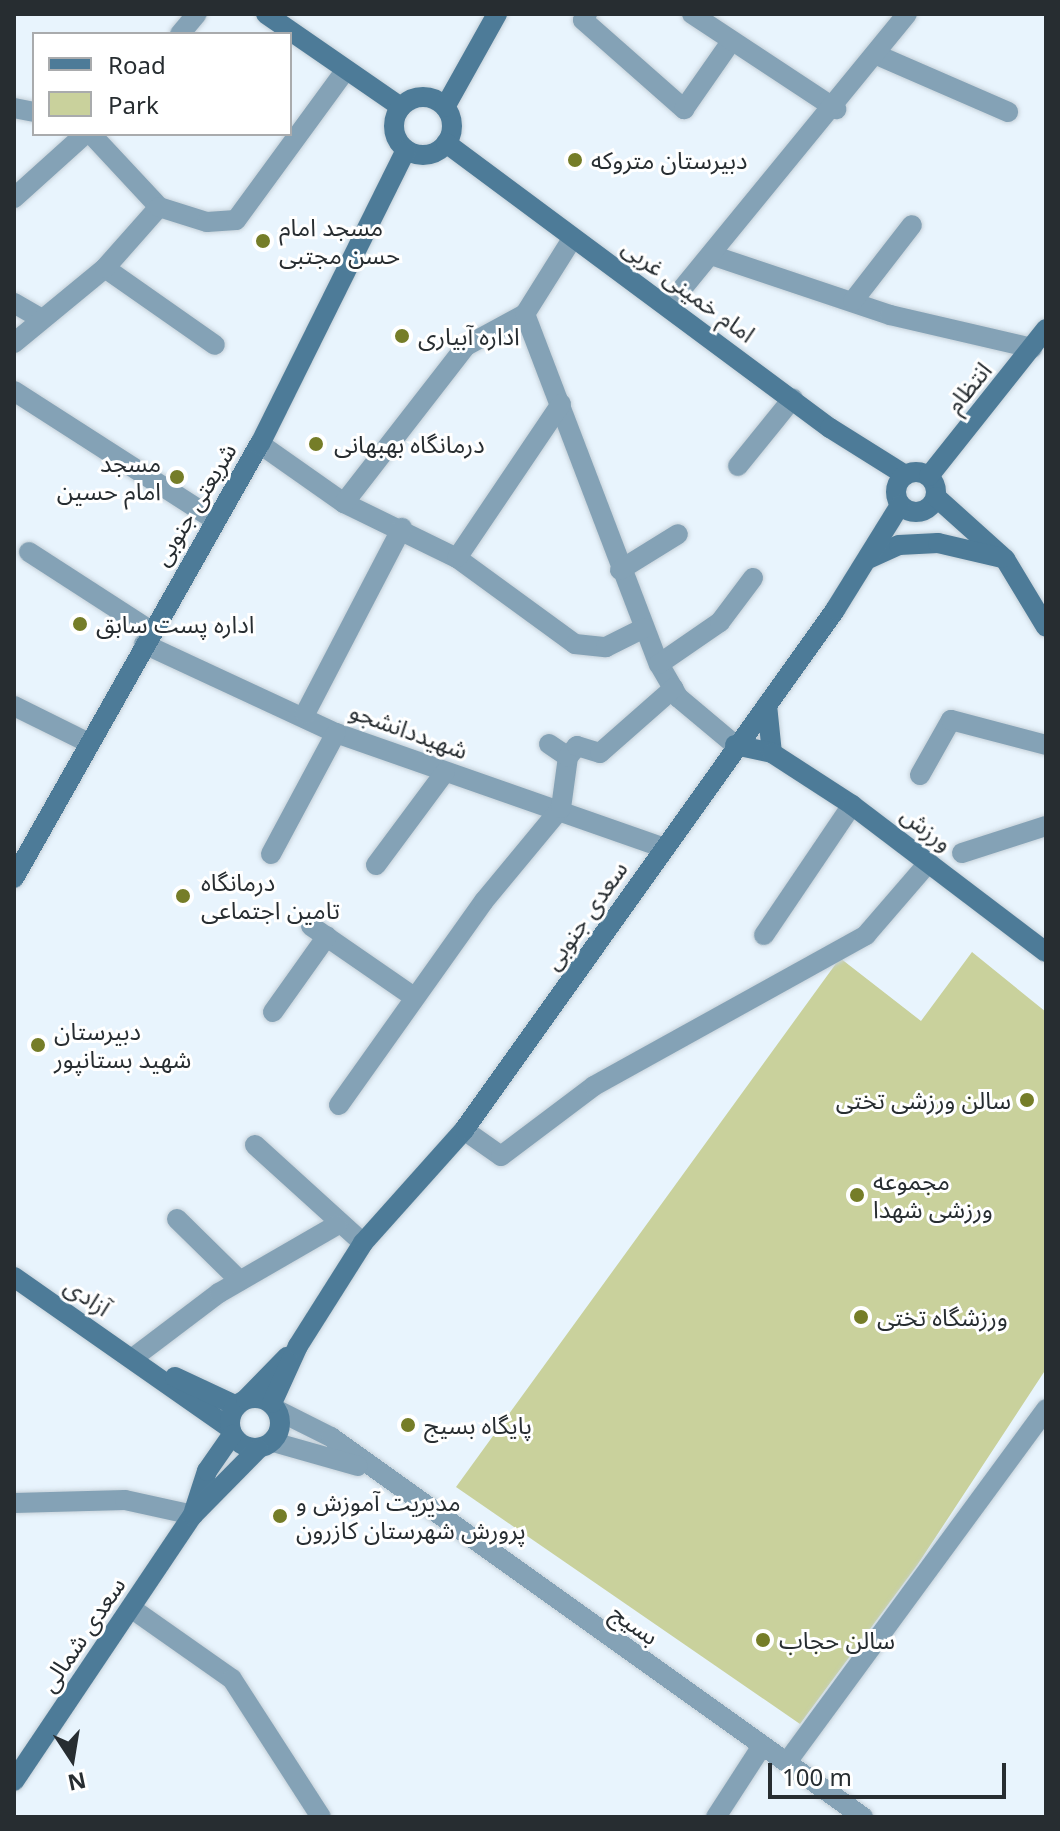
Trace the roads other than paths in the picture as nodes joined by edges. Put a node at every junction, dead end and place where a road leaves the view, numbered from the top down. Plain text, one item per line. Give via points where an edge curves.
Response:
1 (197, 14) edge
2 (497, 14) edge
3 (587, 14) edge
4 (692, 14) edge
5 (278, 17) edge
6 (896, 18) edge
7 (182, 32) edge
8 (730, 43) junction
9 (877, 55) junction
10 (345, 71) junction
11 (401, 107) junction
12 (445, 107) junction
13 (836, 109) junction
14 (1008, 112) dead end
15 (83, 136) edge
16 (93, 136) edge
17 (446, 143) junction
18 (406, 150) junction
19 (14, 198) edge
20 (159, 207) junction
21 (912, 225) dead end
22 (572, 239) junction
23 (711, 255) junction
24 (105, 268) junction
25 (853, 301) junction
26 (14, 303) edge
27 (668, 306) junction
28 (525, 314) junction
29 (38, 317) junction
30 (1046, 329) edge
31 (14, 343) edge
32 (215, 345) dead end
33 (1039, 350) edge
34 (14, 391) edge
35 (793, 398) junction
36 (561, 404) junction
37 (260, 444) junction
38 (738, 466) dead end
39 (905, 475) junction
40 (929, 476) junction
41 (936, 497) junction
42 (344, 503) junction
43 (900, 505) junction
44 (213, 519) junction
45 (402, 528) junction
46 (678, 534) dead end
47 (29, 552) dead end
48 (457, 558) junction
49 (870, 558) junction
50 (1005, 559) junction
51 (620, 570) junction
52 (753, 578) dead end
53 (1046, 627) edge
54 (644, 628) junction
55 (148, 638) junction
56 (659, 664) junction
57 (674, 688) junction
58 (767, 705) junction
59 (14, 706) edge
60 (305, 714) junction
61 (336, 733) junction
62 (89, 743) junction
63 (549, 744) dead end
64 (735, 745) junction
65 (1046, 745) edge
66 (772, 753) junction
67 (568, 757) junction
68 (445, 772) junction
69 (920, 775) dead end
70 (852, 805) junction
71 (561, 808) junction
72 (1046, 826) edge
73 (664, 848) junction
74 (962, 853) dead end
75 (271, 854) dead end
76 (929, 862) junction
77 (376, 865) dead end
78 (14, 878) edge
79 (764, 935) dead end
80 (1046, 952) edge
81 (414, 997) junction
82 (273, 1012) dead end
83 (339, 1105) dead end
84 (464, 1130) junction
85 (255, 1145) dead end
86 (177, 1219) dead end
87 (337, 1225) junction
88 (363, 1243) junction
89 (14, 1277) edge
90 (240, 1281) junction
91 (298, 1346) junction
92 (133, 1358) junction
93 (241, 1402) junction
94 (274, 1407) junction
95 (1046, 1409) edge
96 (231, 1431) junction
97 (265, 1445) junction
98 (377, 1473) junction
99 (14, 1503) edge
100 (193, 1515) junction
101 (131, 1608) junction
102 (762, 1746) junction
103 (787, 1762) junction
104 (14, 1781) edge
105 (321, 1817) edge
106 (716, 1817) edge
107 (863, 1817) edge

1 - 7 street
2 - 12 main road
3 - 8 street via 583,20 684,109
4 - 8 street
5 - 10 main road
6 - 9 street
8 - 13 street
9 - 13 street
9 - 14 street
10 - 11 main road
10 - 20 street via 236,220 207,222
11 - 12 main road via 421,97
11 - 18 main road via 394,130
12 - 17 main road via 452,128
13 - 23 street
15 - 19 street
16 - 20 street
17 - 18 main road via 424,155
17 - 22 main road, امام خمینی غربی
18 - 37 main road, شریعتی جنوبی
20 - 24 street
21 - 25 street
22 - 27 main road, امام خمینی غربی
22 - 28 street
23 - 25 street
23 - 27 street
24 - 29 street
24 - 32 street
25 - 33 street
26 - 29 street
27 - 35 main road, امام خمینی غربی
28 - 36 street
28 - 42 street via 466,346
29 - 31 street
30 - 33 main road, انتظام
33 - 40 main road, انتظام
34 - 44 street
35 - 38 street
35 - 39 main road, امام خمینی غربی
36 - 48 street
36 - 51 street
37 - 42 street
37 - 44 main road, شریعتی جنوبی
39 - 40 main road
39 - 43 main road via 896,489
40 - 41 main road
41 - 43 main road via 920,512
41 - 50 main road
42 - 45 street
43 - 49 main road, سعدی جنوبی
44 - 55 main road, شریعتی جنوبی
45 - 48 street
45 - 60 street
46 - 51 street
47 - 55 street, شهیددانشجو
48 - 54 street via 575,644 606,647
49 - 50 main road via 899,545 938,543
49 - 58 main road, سعدی جنوبی
50 - 53 main road
51 - 54 street
52 - 56 street via 720,622
54 - 56 street
55 - 60 street, شهیددانشجو
55 - 62 main road, شریعتی جنوبی
56 - 57 street
57 - 64 street
57 - 67 street via 600,753 577,746
58 - 64 main road, سعدی جنوبی
58 - 66 main road
59 - 62 street
60 - 61 street, شهیددانشجو
61 - 68 street, شهیددانشجو
61 - 75 street
62 - 78 main road, شریعتی جنوبی
63 - 67 street
64 - 66 main road, ورزش
64 - 73 main road, سعدی جنوبی
65 - 69 street via 951,720
66 - 70 main road, ورزش
67 - 71 street
68 - 71 street, شهیددانشجو
68 - 77 street
70 - 76 main road, ورزش
70 - 79 street
71 - 73 street, شهیددانشجو
71 - 81 street
72 - 74 street
73 - 84 main road, سعدی جنوبی
76 - 80 main road, ورزش
76 - 84 street via 866,935 594,1086 501,1156
81 - 82 street via 319,931
81 - 83 street
84 - 88 main road, سعدی جنوبی
85 - 87 street
86 - 90 street
87 - 88 street
87 - 90 street
88 - 91 main road, سعدی جنوبی
89 - 92 main road, آزادی
90 - 92 street
91 - 93 main road, سعدی جنوبی
91 - 94 main road, سعدی جنوبی
92 - 93 main road, آزادی
92 - 96 main road, آزادی
93 - 94 main road, آزادی
93 - 96 main road
94 - 97 main road, سعدی جنوبی via 281,1426
94 - 98 street, بسیج via 314,1425
95 - 103 street
96 - 97 main road, آزادی
96 - 100 main road via 207,1471
97 - 98 street
97 - 100 main road
98 - 102 street, بسیج
99 - 100 street via 125,1500
100 - 101 main road, سعدی شمالی
101 - 104 main road, سعدی شمالی
101 - 105 street via 232,1679
102 - 103 street, بسیج
102 - 106 street
103 - 107 street, بسیج

